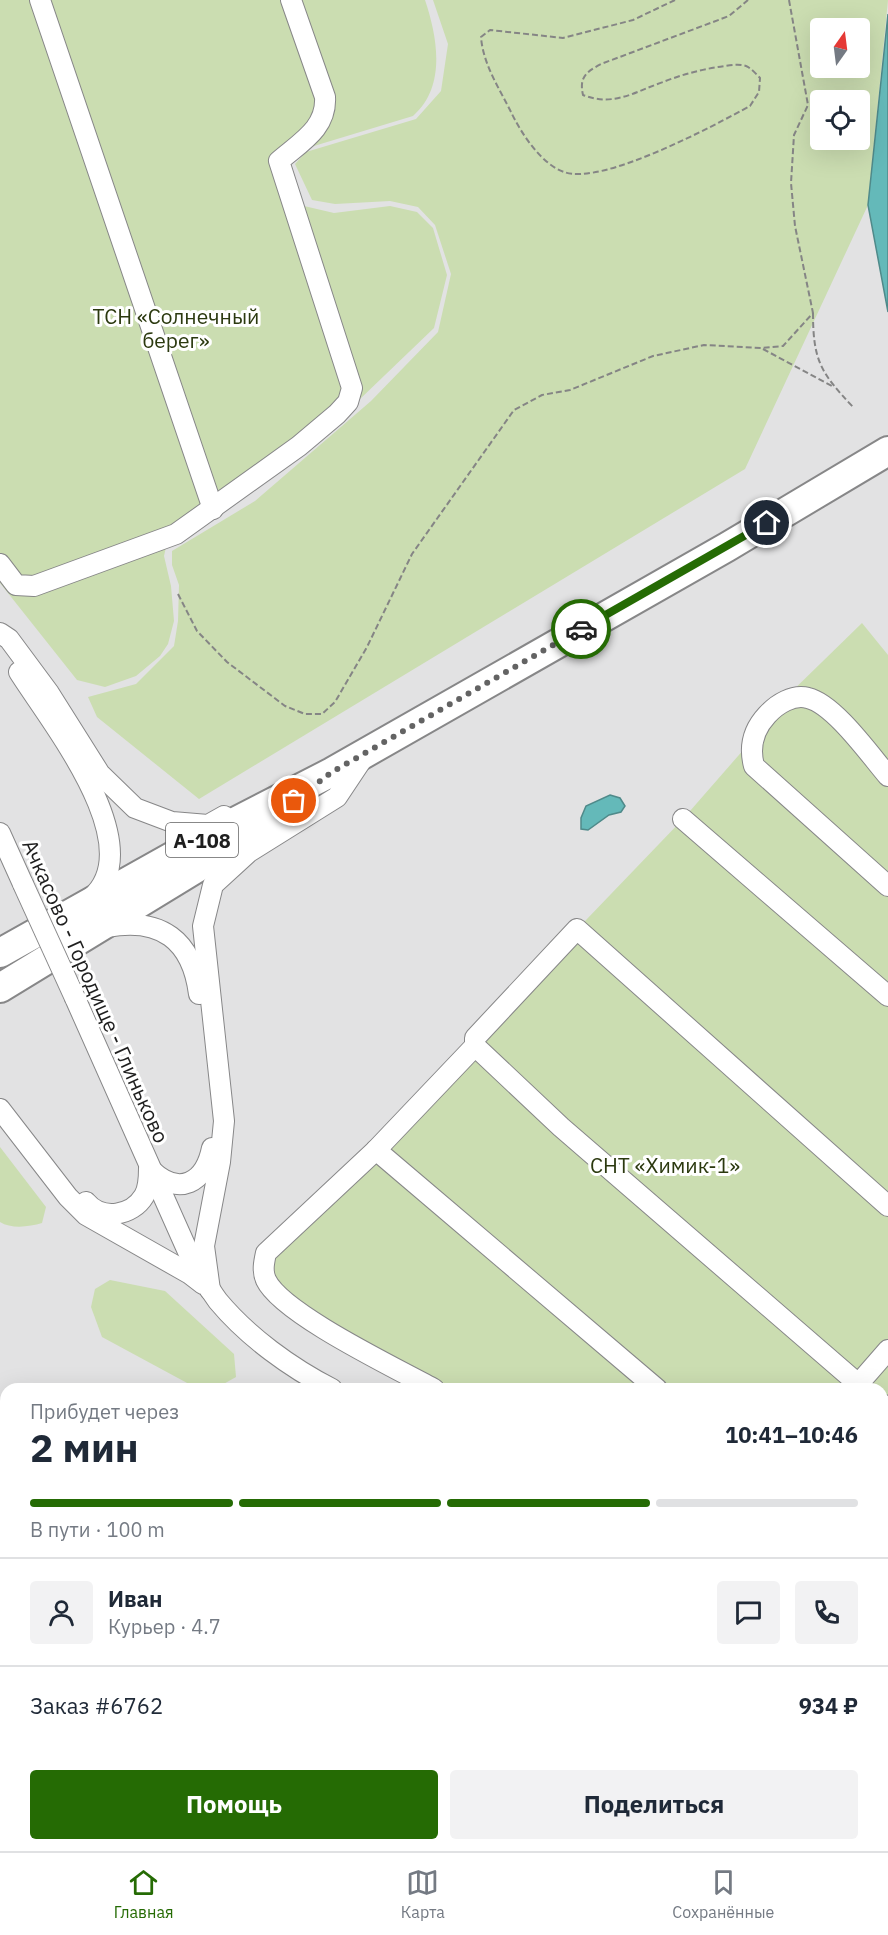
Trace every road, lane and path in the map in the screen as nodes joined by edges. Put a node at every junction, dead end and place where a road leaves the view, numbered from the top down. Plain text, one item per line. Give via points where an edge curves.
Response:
1 (40, 0) edge
2 (291, 0) edge
3 (675, 0) edge
4 (748, 0) edge
5 (789, 0) edge
6 (813, 313) junction
7 (761, 348) junction
8 (835, 387) junction
9 (853, 407) dead end
10 (888, 451) edge
11 (213, 509) junction
12 (0, 564) edge
13 (178, 594) dead end
14 (0, 633) edge
15 (0, 646) edge
16 (368, 751) junction
17 (332, 772) junction
18 (888, 776) edge
19 (683, 819) dead end
20 (0, 833) edge
21 (888, 886) edge
22 (73, 912) junction
23 (97, 928) junction
24 (5, 949) edge
25 (12, 981) edge
26 (0, 995) edge
27 (888, 996) edge
28 (475, 1046) junction
29 (0, 1092) edge
30 (0, 1109) edge
31 (376, 1150) junction
32 (149, 1168) junction
33 (888, 1206) edge
34 (210, 1290) junction
35 (888, 1350) edge
36 (320, 1383) edge
37 (423, 1383) edge
38 (650, 1383) edge
39 (854, 1383) edge
40 (862, 1383) edge

1 - 11 street
2 - 11 street via 325,97 325,107 318,128 279,161 352,388 348,402 337,414
3 - 4 path via 633,20 563,38 490,30 481,37 482,54 514,118 542,158 565,172 587,174 654,154 750,105 759,92 760,78 748,67 737,65 697,70 633,96 609,101 583,95 580,83 585,73 601,64 729,16
5 - 6 path via 808,105 794,135 791,183 795,226
6 - 7 path via 783,346
6 - 8 path via 813,344 820,366
7 - 8 path
7 - 13 path via 704,345 653,356 570,390 542,395 514,410 412,554 367,647 335,702 322,714 305,714 285,706 227,662 197,631
8 - 9 path
10 - 16 highway, А-108
11 - 12 street via 176,534 34,586 16,585
14 - 16 street via 9,639 49,693 100,774 135,808 172,822 208,825 327,759
15 - 22 street via 89,782 108,832 107,877 94,895
16 - 17 highway, А-108
16 - 34 street via 337,797 249,852 213,885 207,903 203,926 224,1121 204,1246
17 - 22 highway, А-108
17 - 23 highway, А-108 / А-108 via 237,844
18 - 21 street via 828,709 808,698 782,701 763,719 753,740 754,766
19 - 27 street
20 - 32 street, Ачкасово - Городище - Глиньково, bridge
22 - 24 highway, А-108
23 - 25 highway, А-108
23 - 32 street via 124,924 157,930 177,941 190,956 196,974 215,1123 209,1162 198,1178 180,1184 163,1181
25 - 26 street
28 - 31 street
28 - 33 street via 475,1038 577,929
28 - 39 street via 561,1127
29 - 32 street via 89,1206 111,1214 123,1213 138,1203 148,1186
30 - 34 street via 86,1215 190,1274
31 - 37 street via 266,1253 264,1273 266,1281 283,1299 318,1325
31 - 38 street
32 - 34 street, Ачкасово - Городище - Глиньково
34 - 36 street via 260,1340
35 - 40 street

